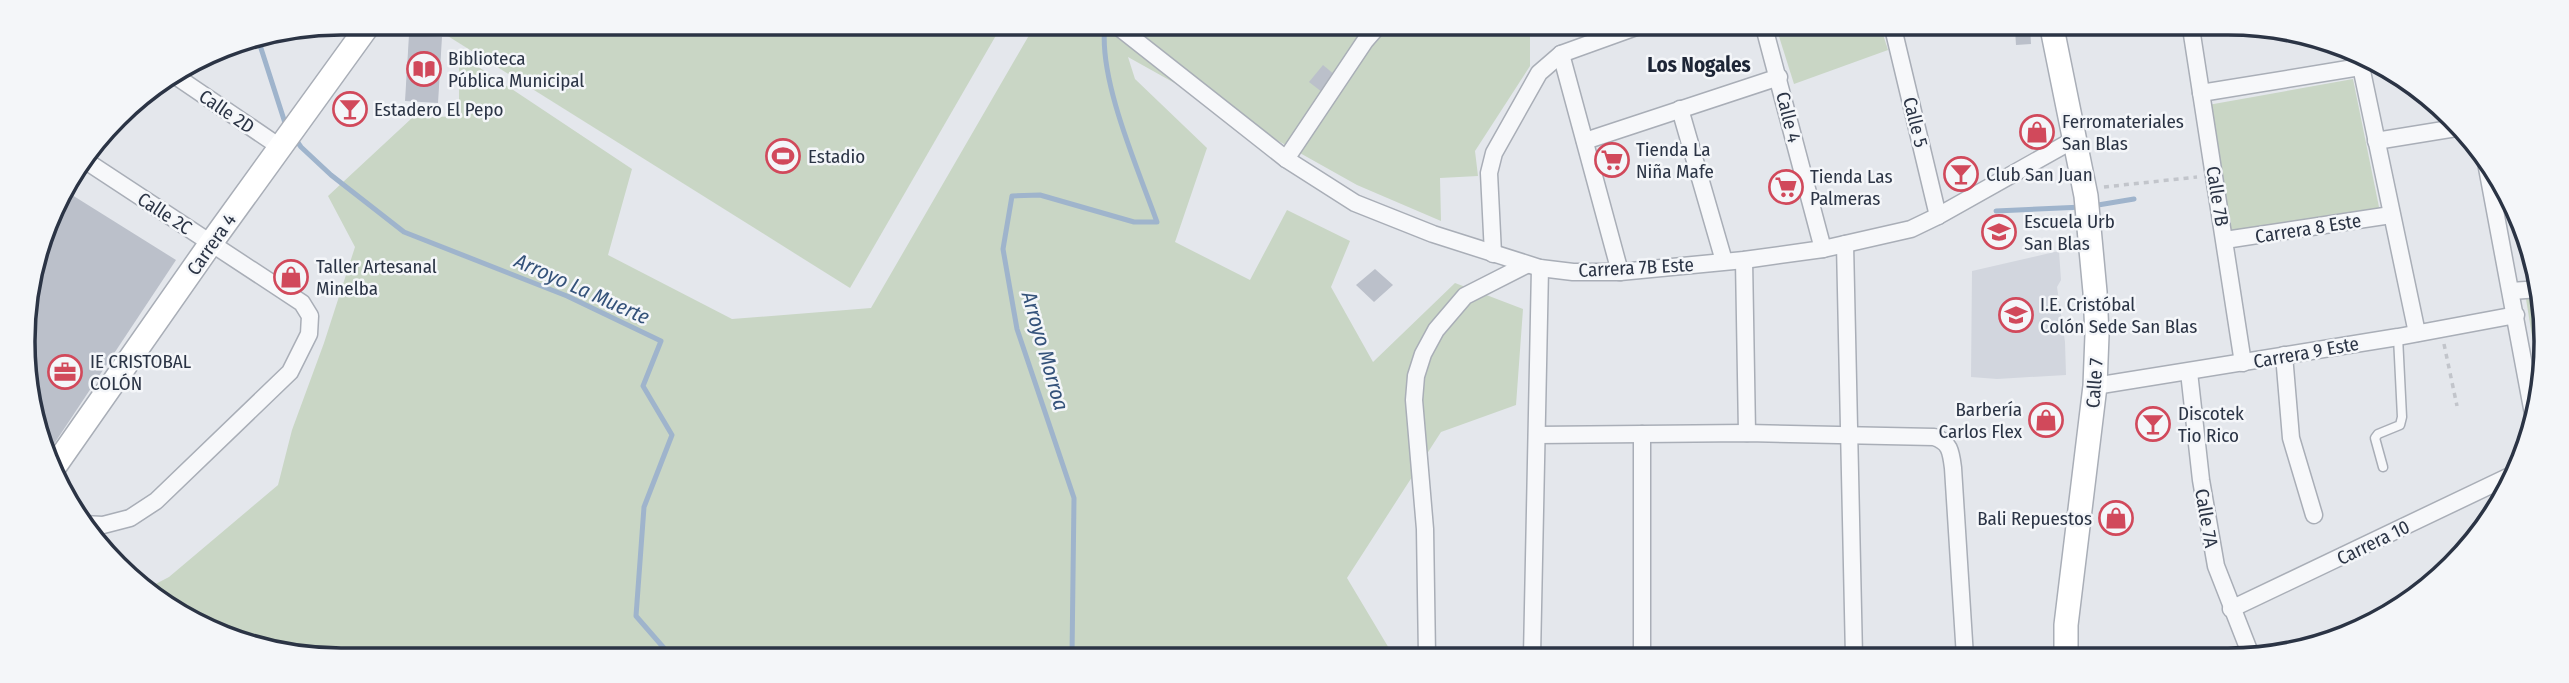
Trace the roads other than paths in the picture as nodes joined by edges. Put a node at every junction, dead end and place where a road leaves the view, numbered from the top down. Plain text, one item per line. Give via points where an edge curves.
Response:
1 (360, 35) edge
2 (1128, 35) edge
3 (1370, 35) edge
4 (1614, 35) edge
5 (1766, 35) edge
6 (1895, 35) edge
7 (2054, 35) edge
8 (2192, 35) edge
9 (1561, 54) junction
10 (2355, 63) edge
11 (2360, 65) edge
12 (1779, 77) junction
13 (182, 80) edge
14 (2200, 93) junction
15 (1680, 109) junction
16 (2448, 129) edge
17 (2076, 139) junction
18 (284, 141) junction
19 (1585, 141) junction
20 (2376, 141) junction
21 (1286, 159) junction
22 (91, 165) edge
23 (2490, 184) edge
24 (2391, 215) junction
25 (1938, 216) junction
26 (2225, 240) junction
27 (211, 243) junction
28 (1845, 244) junction
29 (1823, 249) junction
30 (1493, 254) junction
31 (1744, 260) junction
32 (1724, 261) junction
33 (1533, 267) junction
34 (1620, 272) junction
35 (2529, 290) edge
36 (2511, 291) junction
37 (2516, 314) junction
38 (2417, 333) junction
39 (2398, 337) junction
40 (2284, 355) junction
41 (2533, 360) edge
42 (2523, 361) junction
43 (2244, 363) junction
44 (2189, 372) junction
45 (2095, 386) junction
46 (2529, 394) edge
47 (1747, 433) junction
48 (1642, 434) junction
49 (1537, 435) junction
50 (1848, 436) junction
51 (59, 461) edge
52 (2383, 467) dead end
53 (2500, 481) edge
54 (2314, 515) dead end
55 (96, 525) edge
56 (2231, 609) junction
57 (2248, 647) edge
58 (1427, 648) edge
59 (1532, 648) edge
60 (1642, 648) edge
61 (1854, 648) edge
62 (1964, 648) edge
63 (2066, 648) edge

1 - 18 street, Carrera 4
2 - 21 street, Carrera 7B Este
3 - 21 street
4 - 9 street
5 - 12 street, Calle 4
6 - 25 street, Calle 5
7 - 17 street, Calle 7
8 - 14 street, Calle 7B
9 - 19 street
9 - 30 street via 1539,73 1494,153 1489,173
10 - 14 street
11 - 20 street
12 - 15 street
12 - 29 street, Calle 4
13 - 18 street, Calle 2D
14 - 26 street, Calle 7B
15 - 19 street
15 - 32 street
16 - 20 street
17 - 25 street, Carrera 7B Este
17 - 45 street, Calle 7 via 2095,292
18 - 27 street, Carrera 4
19 - 34 street
20 - 24 street
21 - 30 street, Carrera 7B Este via 1355,203
22 - 27 street, Calle 2C
23 - 36 street
24 - 26 street, Carrera 8 Este
24 - 38 street
25 - 28 street, Carrera 7B Este via 1911,229
26 - 43 street, Calle 7B
27 - 51 street, Carrera 4
27 - 55 street, Calle 2C via 302,303 310,316 309,334 290,372 156,501 130,518
28 - 29 street, Carrera 7B Este
28 - 50 street
29 - 31 street, Carrera 7B Este
30 - 33 street, Carrera 7B Este
31 - 32 street, Carrera 7B Este
31 - 47 street
32 - 34 street, Carrera 7B Este
33 - 34 street, Carrera 7B Este
33 - 49 street
33 - 58 street via 1465,296 1436,330 1416,376
35 - 36 street
36 - 37 street
37 - 38 street, Carrera 9 Este
37 - 42 street
38 - 39 street, Carrera 9 Este
39 - 40 street, Carrera 9 Este
39 - 52 lane via 2402,417 2400,425 2375,438
40 - 43 street, Carrera 9 Este
40 - 54 street via 2291,438
41 - 42 street
42 - 46 street
43 - 44 street, Carrera 9 Este
44 - 45 street, Carrera 9 Este
44 - 56 street, Calle 7A via 2200,480 2216,566
45 - 63 street, Calle 7
47 - 48 street
47 - 50 street
48 - 49 street
48 - 60 street
49 - 59 street
50 - 61 street
50 - 62 street via 1934,437 1949,445
53 - 56 street, Carrera 10
56 - 57 street, Calle 7A

